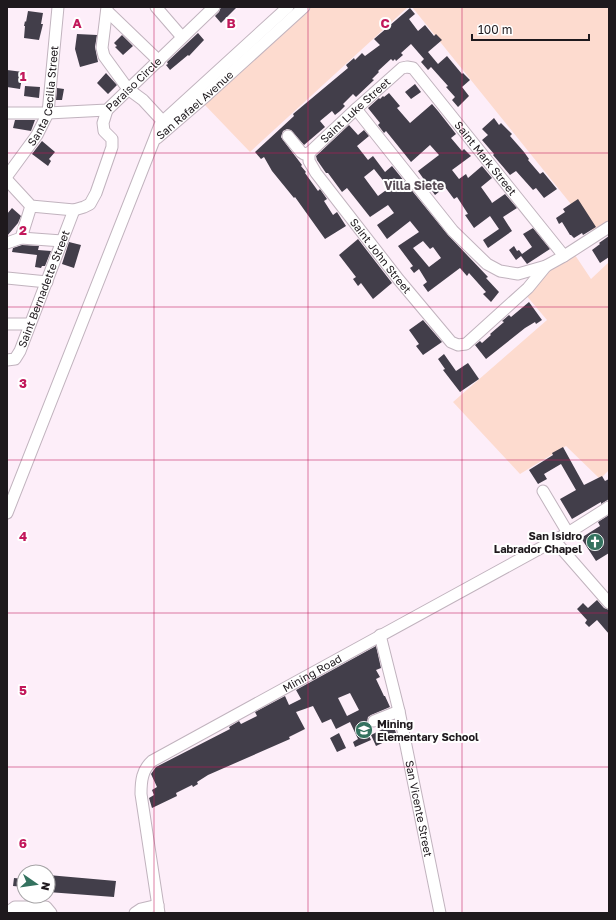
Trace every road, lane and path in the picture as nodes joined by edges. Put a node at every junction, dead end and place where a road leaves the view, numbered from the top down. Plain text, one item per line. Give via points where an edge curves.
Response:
1 (58, 7) edge
2 (156, 7) edge
3 (304, 7) edge
4 (211, 8) edge
5 (107, 9) edge
6 (291, 10) edge
7 (182, 38) junction
8 (159, 61) junction
9 (402, 68) joint
10 (128, 89) junction
11 (356, 108) junction
12 (107, 110) junction
13 (7, 113) edge
14 (48, 113) junction
15 (165, 125) junction
16 (288, 136) dead end
17 (309, 153) junction
18 (7, 176) edge
19 (7, 180) edge
20 (31, 206) junction
21 (74, 210) junction
22 (609, 227) edge
23 (21, 238) junction
24 (62, 241) junction
25 (7, 243) edge
26 (564, 256) junction
27 (546, 266) junction
28 (518, 274) junction
29 (7, 278) edge
30 (47, 282) junction
31 (528, 288) junction
32 (7, 324) edge
33 (30, 324) junction
34 (7, 360) edge
35 (543, 492) dead end
36 (609, 508) edge
37 (7, 513) edge
38 (568, 533) junction
39 (554, 540) junction
40 (609, 603) edge
41 (380, 635) junction
42 (399, 711) junction
43 (374, 721) dead end
44 (158, 909) edge
45 (7, 913) edge
46 (51, 913) edge
47 (135, 913) edge
48 (440, 913) edge

1 - 14 street, Santa Cecilia Street
2 - 7 street
3 - 6 street, San Rafael Avenue
4 - 7 street, Paraiso Circle
5 - 8 street
5 - 10 street via 102,48 104,56
6 - 15 street, San Rafael Avenue
7 - 8 street, Paraiso Circle
8 - 10 street, Paraiso Circle
9 - 11 street, Saint Luke Street
9 - 26 street, Saint Mark Street via 413,68
10 - 12 street, Paraiso Circle
10 - 15 street via 143,100
11 - 17 street, Saint Luke Street
11 - 28 street via 453,231 487,264 500,271
12 - 14 street, Paraiso Circle
12 - 21 street via 103,127 112,139 111,151 90,204
13 - 14 street, Paraiso Circle
14 - 18 street, Santa Cecilia Street via 37,135
15 - 37 street, San Rafael Avenue via 155,140
16 - 17 street via 301,152
17 - 31 street, Saint John Street via 309,161 316,174 451,342 458,345 466,344
19 - 20 street
20 - 21 street
20 - 23 street
21 - 24 street, Saint Bernadette Street
22 - 26 street
23 - 24 street
23 - 25 street
24 - 30 street, Saint Bernadette Street
26 - 27 street
27 - 28 street
27 - 31 street
28 - 31 street
29 - 30 street
30 - 33 street, Saint Bernadette Street
32 - 33 street
33 - 34 street, Saint Bernadette Street via 17,358
35 - 38 street
36 - 38 street, Mining Road
38 - 39 street, Mining Road
39 - 40 street
39 - 41 street, Mining Road
41 - 42 street, San Vicente Street
41 - 44 street, Mining Road via 157,757 147,765 141,778 141,794
42 - 43 street
42 - 48 street, San Vicente Street
44 - 47 street via 141,909
45 - 46 street via 16,907 46,907

